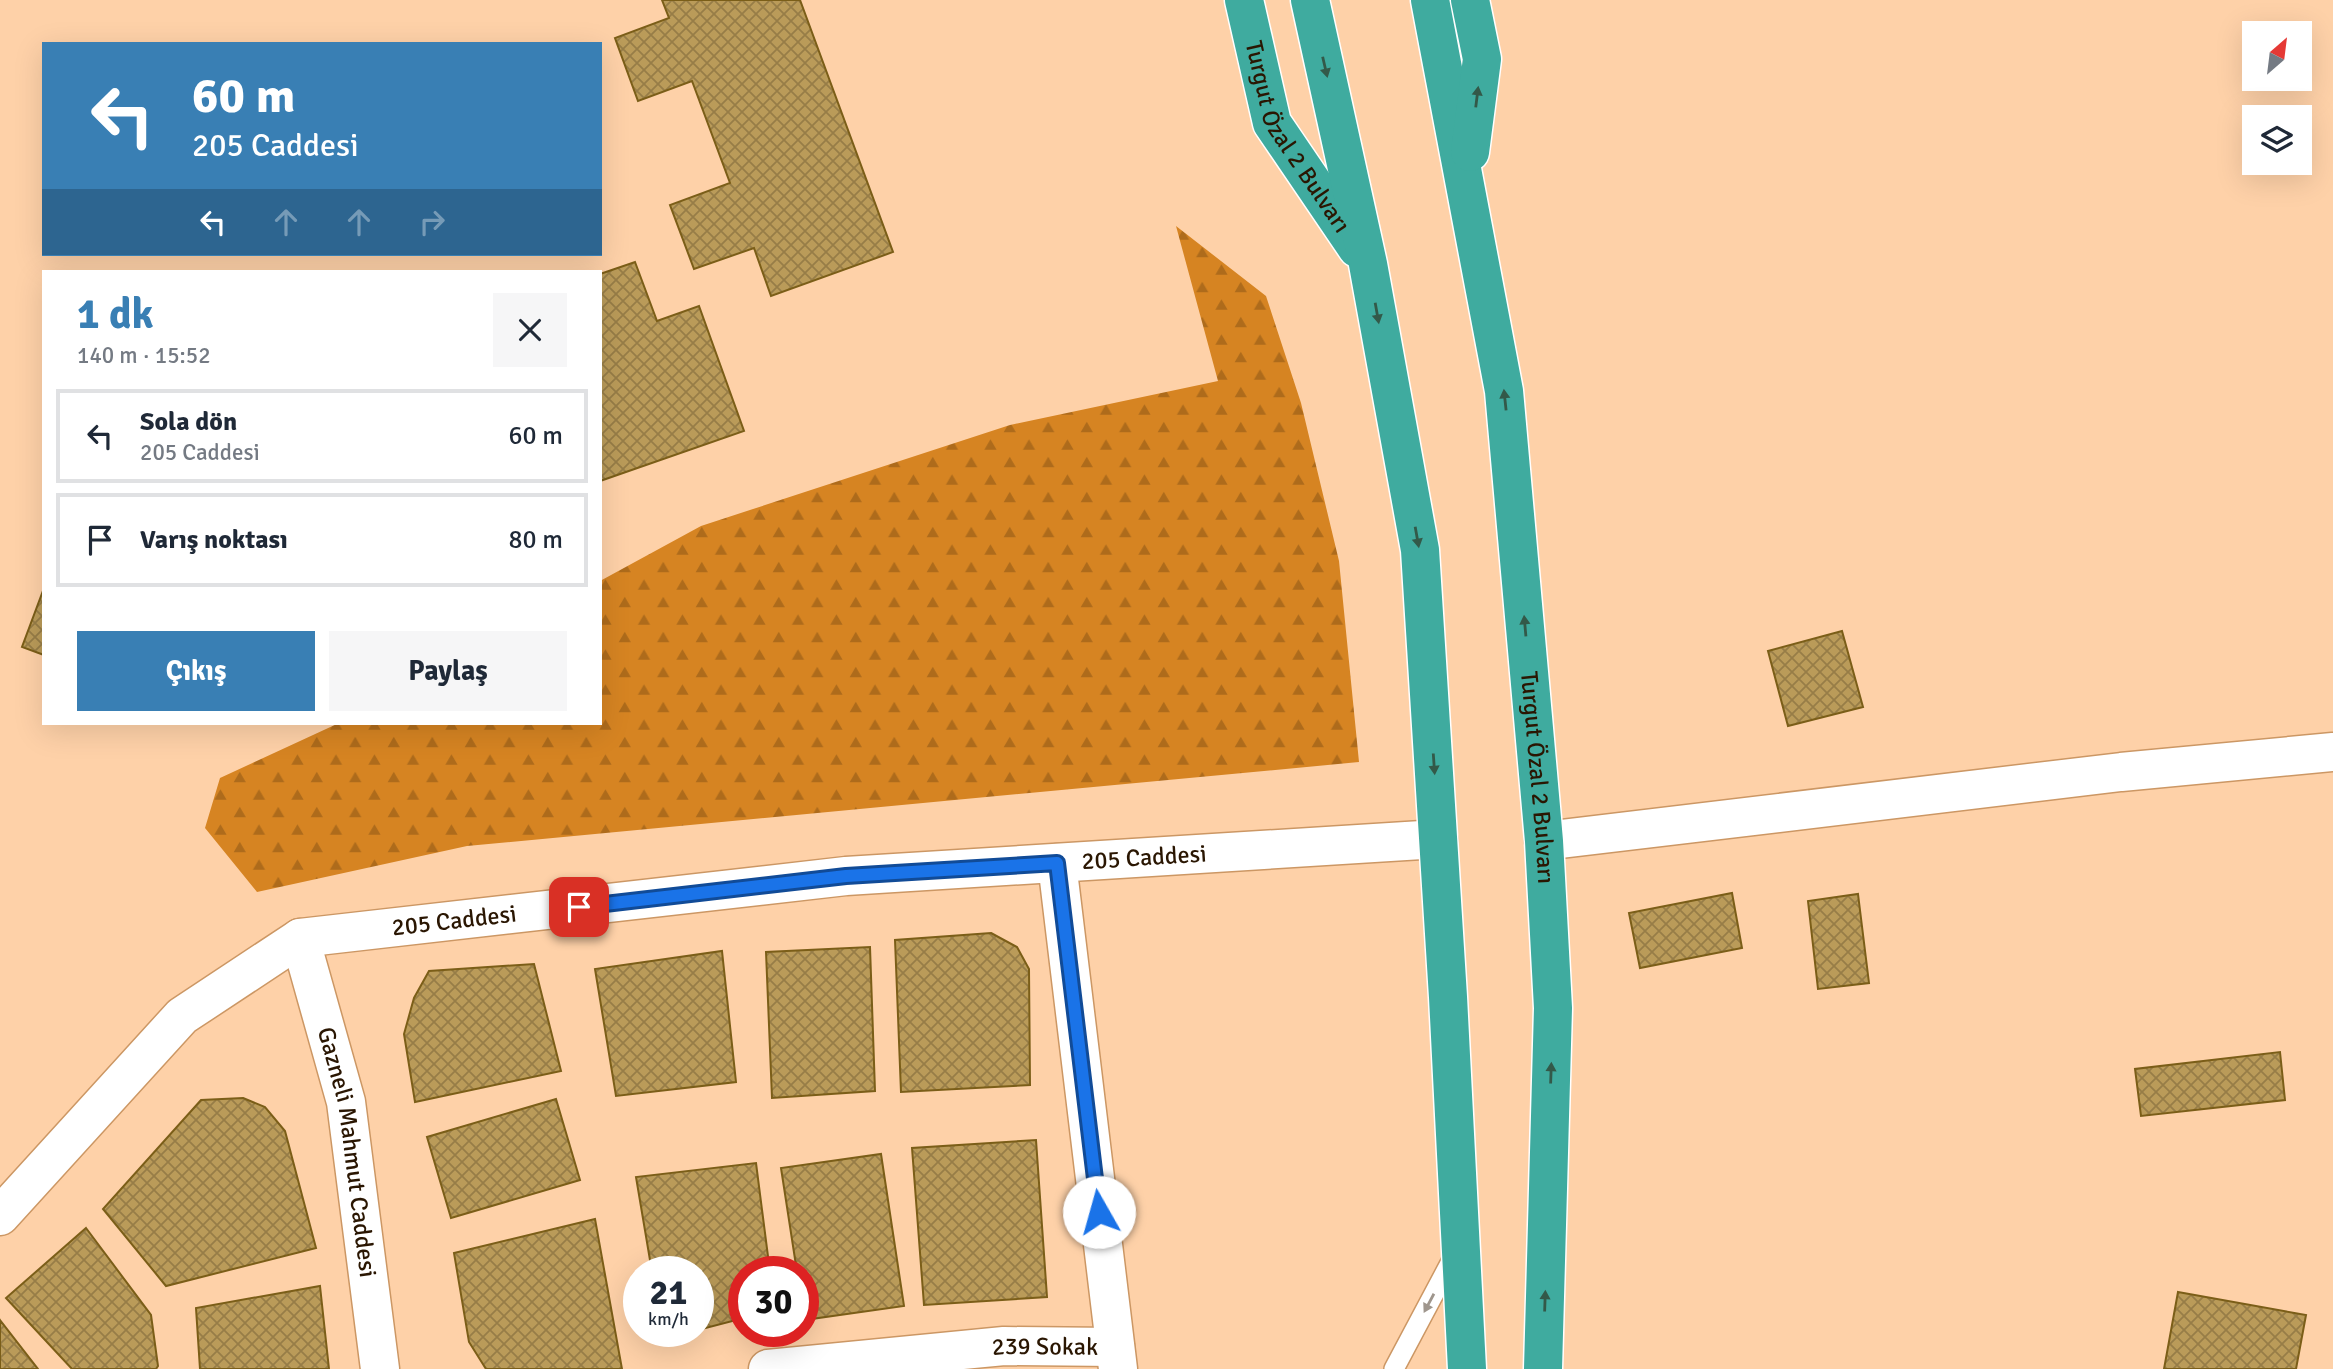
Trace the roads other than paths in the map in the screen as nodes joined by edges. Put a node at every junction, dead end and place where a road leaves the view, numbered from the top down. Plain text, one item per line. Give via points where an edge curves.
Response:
1 (1244, 0) edge
2 (1310, 0) edge
3 (1430, 0) edge
4 (1470, 0) edge
5 (1466, 189) junction
6 (1368, 264) junction
7 (2333, 752) edge
8 (1438, 839) junction
9 (1545, 841) junction
10 (1057, 863) junction
11 (300, 938) junction
12 (0, 1216) edge
13 (1461, 1242) junction
14 (1116, 1358) edge
15 (380, 1369) edge
16 (768, 1369) edge
17 (1394, 1369) edge
18 (1467, 1369) edge
19 (1543, 1369) edge

1 - 6 highway, Turgut Özal 2 Bulvarı via 1272,123
2 -> 6 highway, Turgut Özal 2 Bulvarı
3 - 5 highway, Turgut Özal 2 Bulvarı
5 -> 4 highway, Turgut Özal 2 Bulvarı via 1482,59
9 -> 5 highway, Turgut Özal 2 Bulvarı via 1504,391
6 -> 8 highway, Turgut Özal 2 Bulvarı via 1420,550
7 - 9 street via 2121,772
8 - 10 street, 205 Caddesi
8 - 13 highway, Turgut Özal 2 Bulvarı
19 -> 9 highway, Turgut Özal 2 Bulvarı via 1553,1008
10 - 11 street, 205 Caddesi via 846,876
10 - 14 street
11 - 12 street, 205 Caddesi via 181,1016
11 - 15 street, Gazneli Mahmut Caddesi via 346,1102
13 -> 17 lane
13 - 18 highway, Turgut Özal 2 Bulvarı
14 - 16 street, 239 Sokak via 1004,1346

